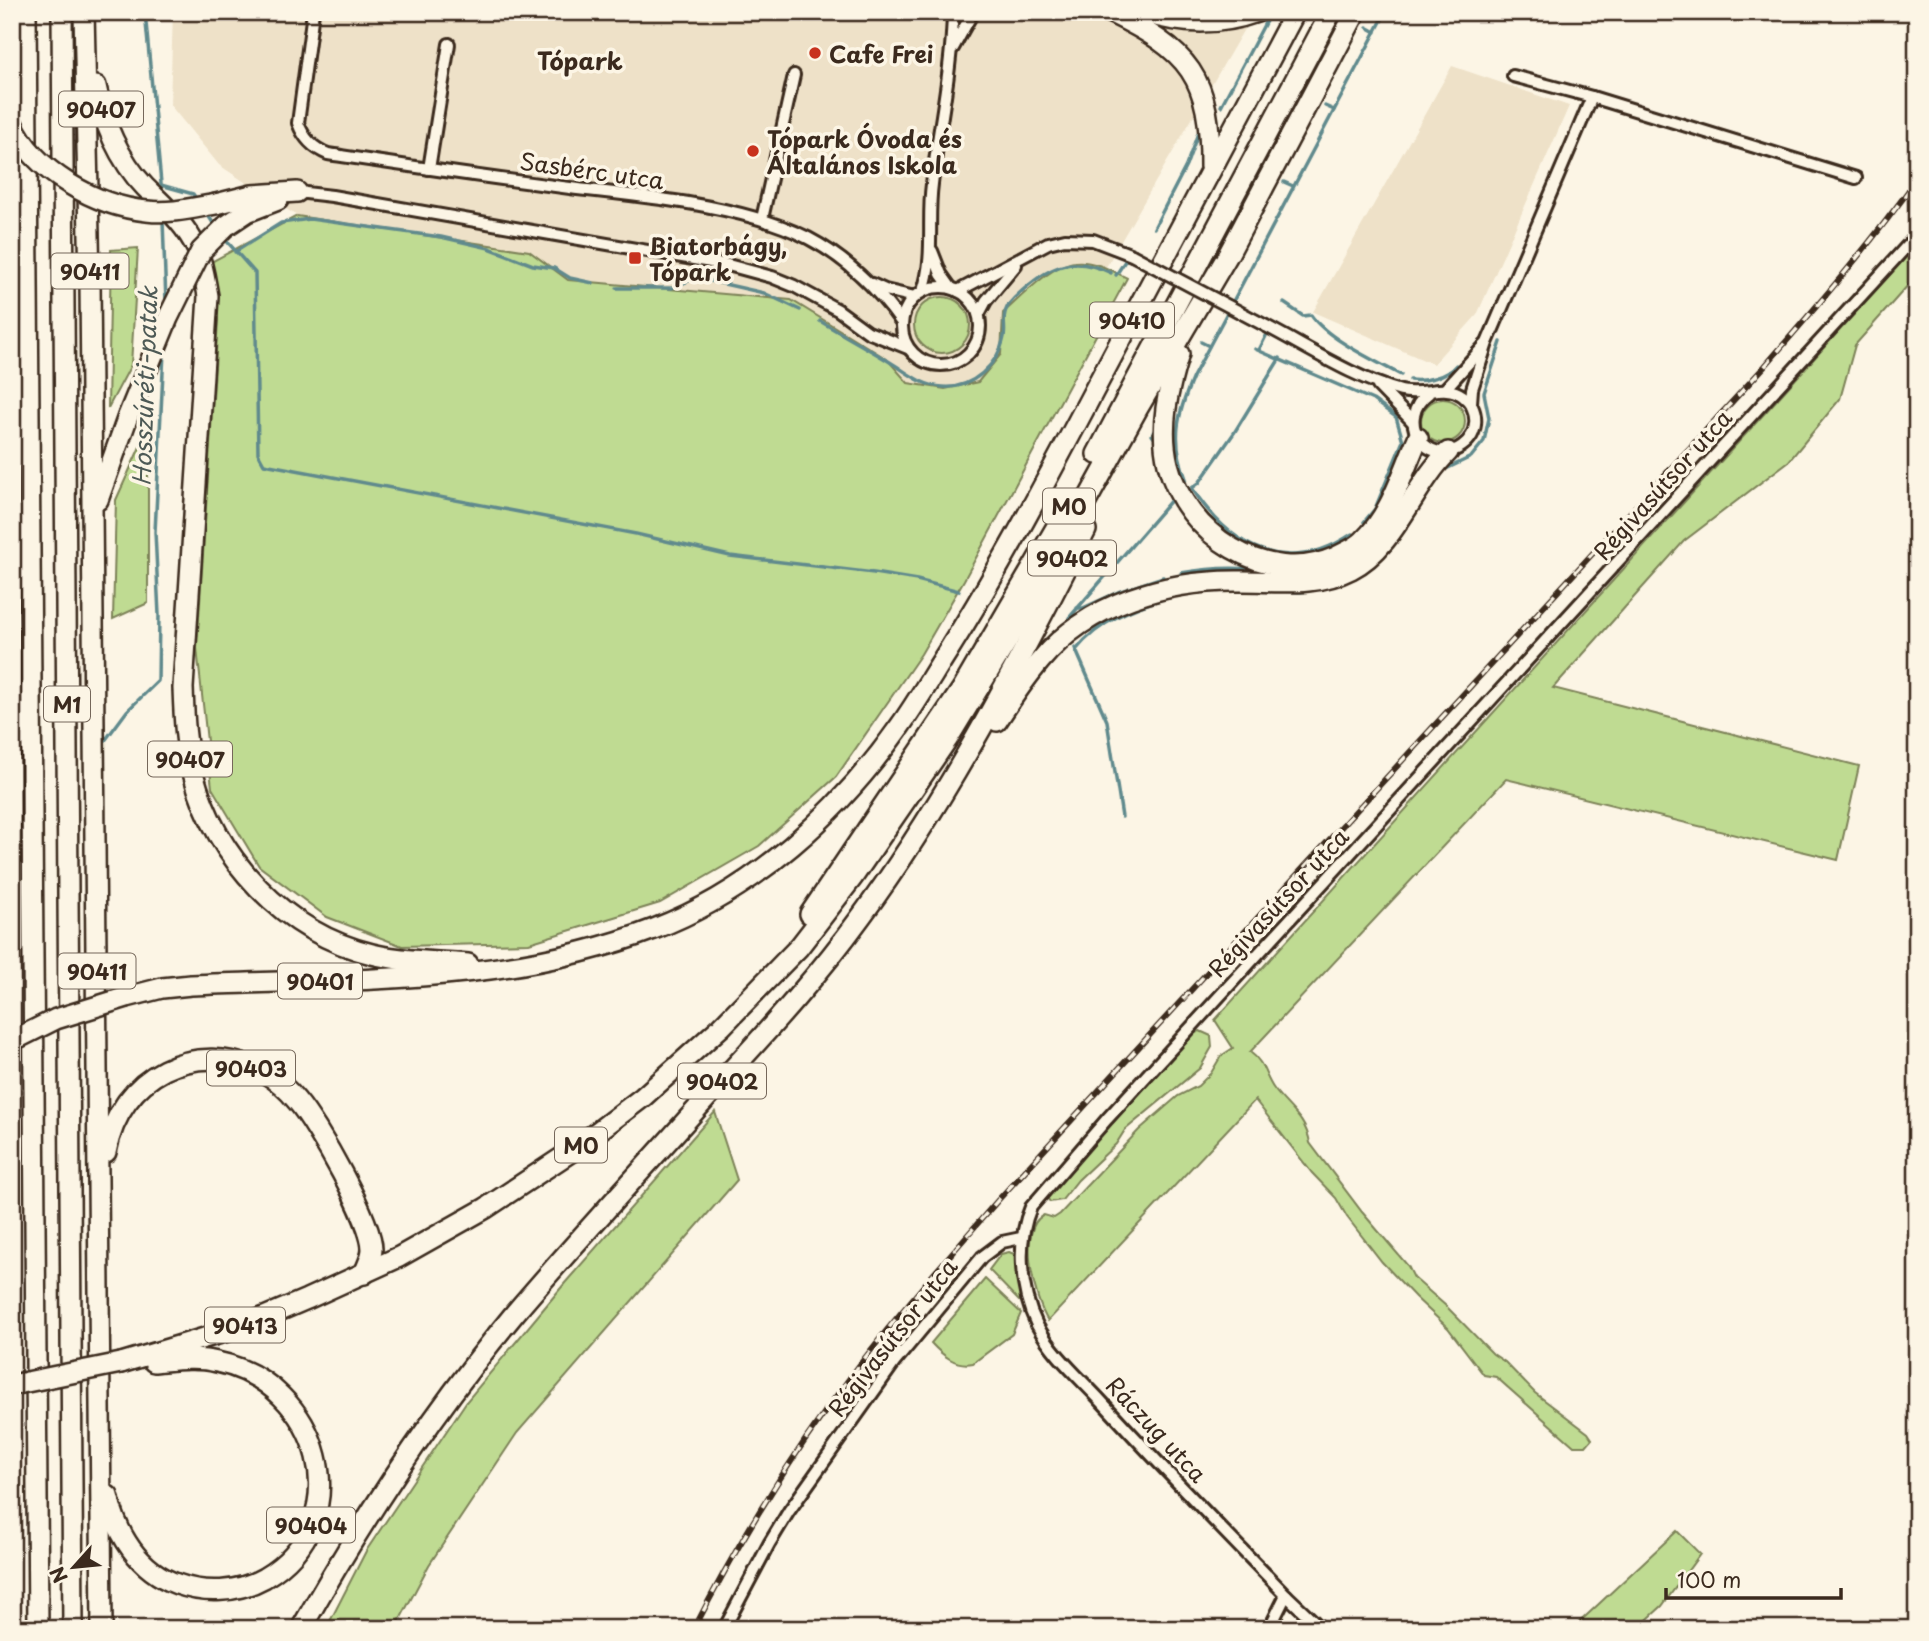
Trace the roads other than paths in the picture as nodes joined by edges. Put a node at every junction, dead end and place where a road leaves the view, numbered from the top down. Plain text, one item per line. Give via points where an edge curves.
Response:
1 (26, 12) edge
2 (62, 12) edge
3 (313, 12) edge
4 (953, 12) edge
5 (973, 12) edge
6 (1110, 12) edge
7 (1143, 12) edge
8 (1257, 12) edge
9 (1295, 12) edge
10 (1331, 12) edge
11 (1356, 12) edge
12 (85, 18) edge
13 (449, 44) dead end
14 (952, 51) junction
15 (26, 63) junction
16 (794, 75) dead end
17 (1513, 76) dead end
18 (1592, 97) junction
19 (12, 123) edge
20 (429, 169) junction
21 (1210, 173) junction
22 (1856, 178) dead end
23 (297, 192) junction
24 (762, 219) junction
25 (1917, 235) edge
26 (12, 237) edge
27 (932, 251) junction
28 (1020, 260) junction
29 (867, 281) junction
30 (954, 289) junction
31 (919, 294) junction
32 (979, 314) junction
33 (902, 323) junction
34 (1188, 323) junction
35 (1487, 343) junction
36 (908, 348) junction
37 (1171, 352) junction
38 (1376, 384) junction
39 (1445, 389) junction
40 (1429, 393) junction
41 (1471, 403) junction
42 (1415, 430) junction
43 (1448, 452) junction
44 (92, 518) junction
45 (899, 728) joint
46 (964, 759) junction
47 (515, 967) junction
48 (769, 976) junction
49 (12, 1041) edge
50 (99, 1209) junction
51 (1021, 1238) junction
52 (364, 1274) junction
53 (121, 1363) junction
54 (12, 1385) edge
55 (102, 1467) junction
56 (1286, 1595) junction
57 (38, 1629) edge
58 (73, 1629) edge
59 (102, 1629) edge
60 (301, 1629) edge
61 (724, 1629) edge
62 (1269, 1629) edge
63 (1322, 1629) edge

1 - 15 highway, M1
2 - 58 highway, M1
3 - 20 street, Sasbérc utca via 301,90 298,123 302,132 316,149 328,154
4 - 14 street
5 - 14 street
6 - 21 highway via 1170,47 1193,74 1207,108
7 - 8 highway via 1194,24
9 - 21 highway, 90410
10 - 48 highway, M0 via 1031,575 940,723
11 - 34 highway, M0
12 - 44 highway, 90411
12 - 47 highway, 90407 via 107,126 143,185 182,226 198,251 208,296 183,688 192,772 211,821 249,878 317,934 387,958
13 - 20 street
14 - 27 street via 932,186
15 - 26 highway
15 - 57 highway, M1
16 - 24 street
17 - 18 street
18 - 22 street
18 - 35 street
19 - 23 highway, bridge via 51,171 85,192 121,206 171,212 252,195
20 - 24 street, Sasbérc utca
21 - 45 highway, 90410 via 985,591
23 - 36 street via 728,265 794,286 868,332
23 - 44 highway, bridge via 247,212 201,251 168,318
24 - 29 street, Sasbérc utca via 825,248
25 - 51 street, Régivasútsor utca via 1075,1154 1031,1207
27 - 30 street via 941,274
27 - 31 street
28 - 30 street
28 - 32 street
28 - 38 street, bridge via 1048,243 1093,240 1132,255
29 - 31 street, Sasbérc utca via 885,290
29 - 33 street, Sasbérc utca
30 - 31 street via 932,288
30 - 32 street via 967,297
31 - 33 street via 908,304
32 - 36 street via 978,339 963,359 940,366 916,357
33 - 36 street
34 - 37 highway, M0
34 - 42 highway via 1169,386 1164,429 1168,464 1188,508 1234,551 1256,562 1291,567 1321,564 1363,541 1387,506
35 - 39 street
35 - 41 street
37 - 46 highway, 90402 via 1147,411
37 - 48 highway, M0 via 1032,600 947,740 853,877 799,947
38 - 40 street
38 - 42 street
39 - 40 street
39 - 41 street via 1460,393
40 - 42 street via 1417,405
41 - 43 street via 1476,421 1471,438
42 - 43 street via 1426,446
43 - 46 highway via 1391,532 1351,569 1301,583 1224,581 1164,587 1129,598 1076,627 1041,659 984,740
44 - 50 highway, 90411
45 - 47 highway, 90401 via 819,821 739,885 659,928 582,953
46 - 60 highway, 90402 via 860,919 790,1007 515,1313 456,1387 384,1489
47 - 49 highway, 90401, bridge via 420,978 162,988 56,1019
48 - 52 highway, M0 via 721,1027 591,1138 486,1208
50 - 52 highway, 90403 via 106,1149 127,1101 151,1077 185,1061 227,1060 265,1073 307,1114 369,1232 372,1250
50 - 55 highway, 90411
51 - 56 street, Ráczug utca via 1031,1309 1043,1335
51 - 61 street, Régivasútsor utca via 1002,1242 982,1258 894,1363 789,1511
52 - 53 highway, 90413 via 241,1327
53 - 54 highway, 90413, bridge
53 - 55 highway, 90404 via 197,1359 243,1370 264,1382 285,1400 306,1429 318,1464 319,1498 296,1554 256,1582 210,1591 169,1581 139,1558 116,1524
55 - 59 highway, 90411
56 - 62 street
56 - 63 street, Ráczug utca

